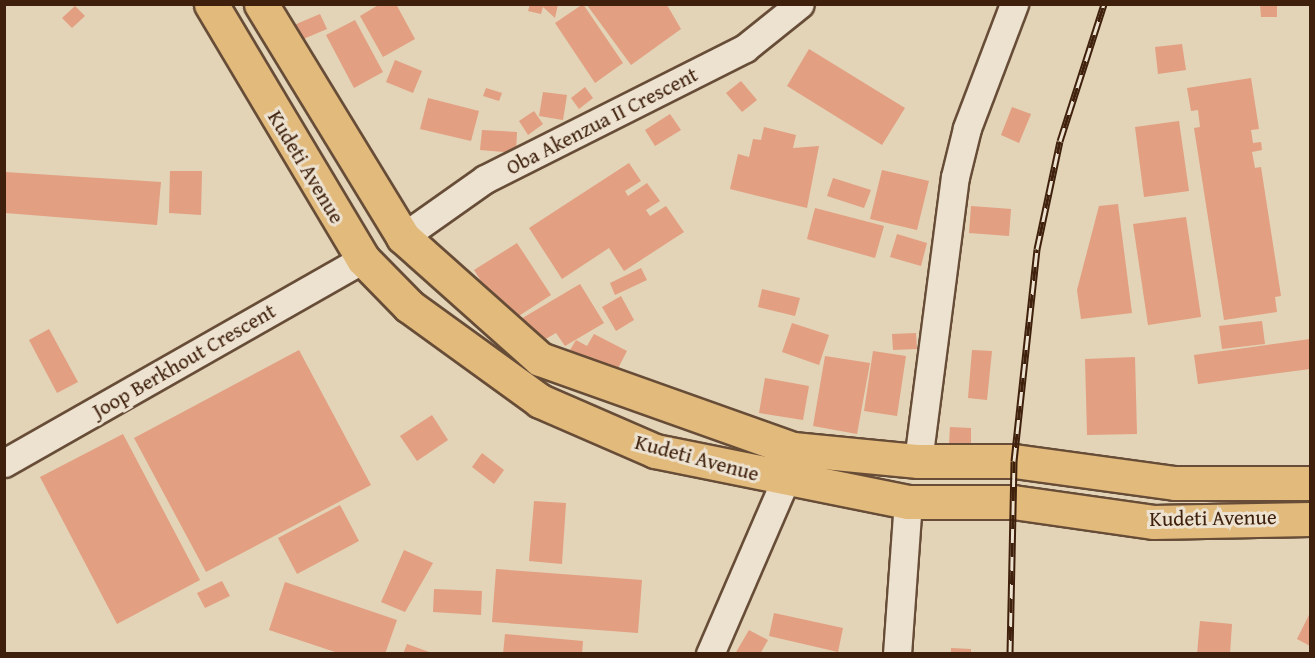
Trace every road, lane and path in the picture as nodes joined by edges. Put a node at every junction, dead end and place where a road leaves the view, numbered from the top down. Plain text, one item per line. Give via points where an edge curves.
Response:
1 (211, 4) edge
2 (261, 4) edge
3 (800, 4) edge
4 (1014, 4) edge
5 (403, 237) junction
6 (363, 259) junction
7 (918, 461) junction
8 (4, 463) edge
9 (785, 481) junction
10 (1311, 483) edge
11 (908, 502) junction
12 (1311, 519) edge
13 (710, 654) edge
14 (897, 654) edge

1 - 6 main road, Kudeti Avenue
2 - 5 main road, Kudeti Avenue
3 - 5 street, Oba Akenzua II Crescent via 745,48 485,179
4 - 7 street via 967,128 955,177
5 - 7 main road, Kudeti Avenue via 540,359 793,449
6 - 8 street, Joop Berkhout Crescent
6 - 9 main road, Kudeti Avenue via 410,306 540,402 655,451
7 - 10 main road, Kudeti Avenue via 1014,461 1175,483
9 - 11 main road, Kudeti Avenue
9 - 13 street
11 - 12 main road, Kudeti Avenue via 1013,502 1153,522
11 - 14 street

